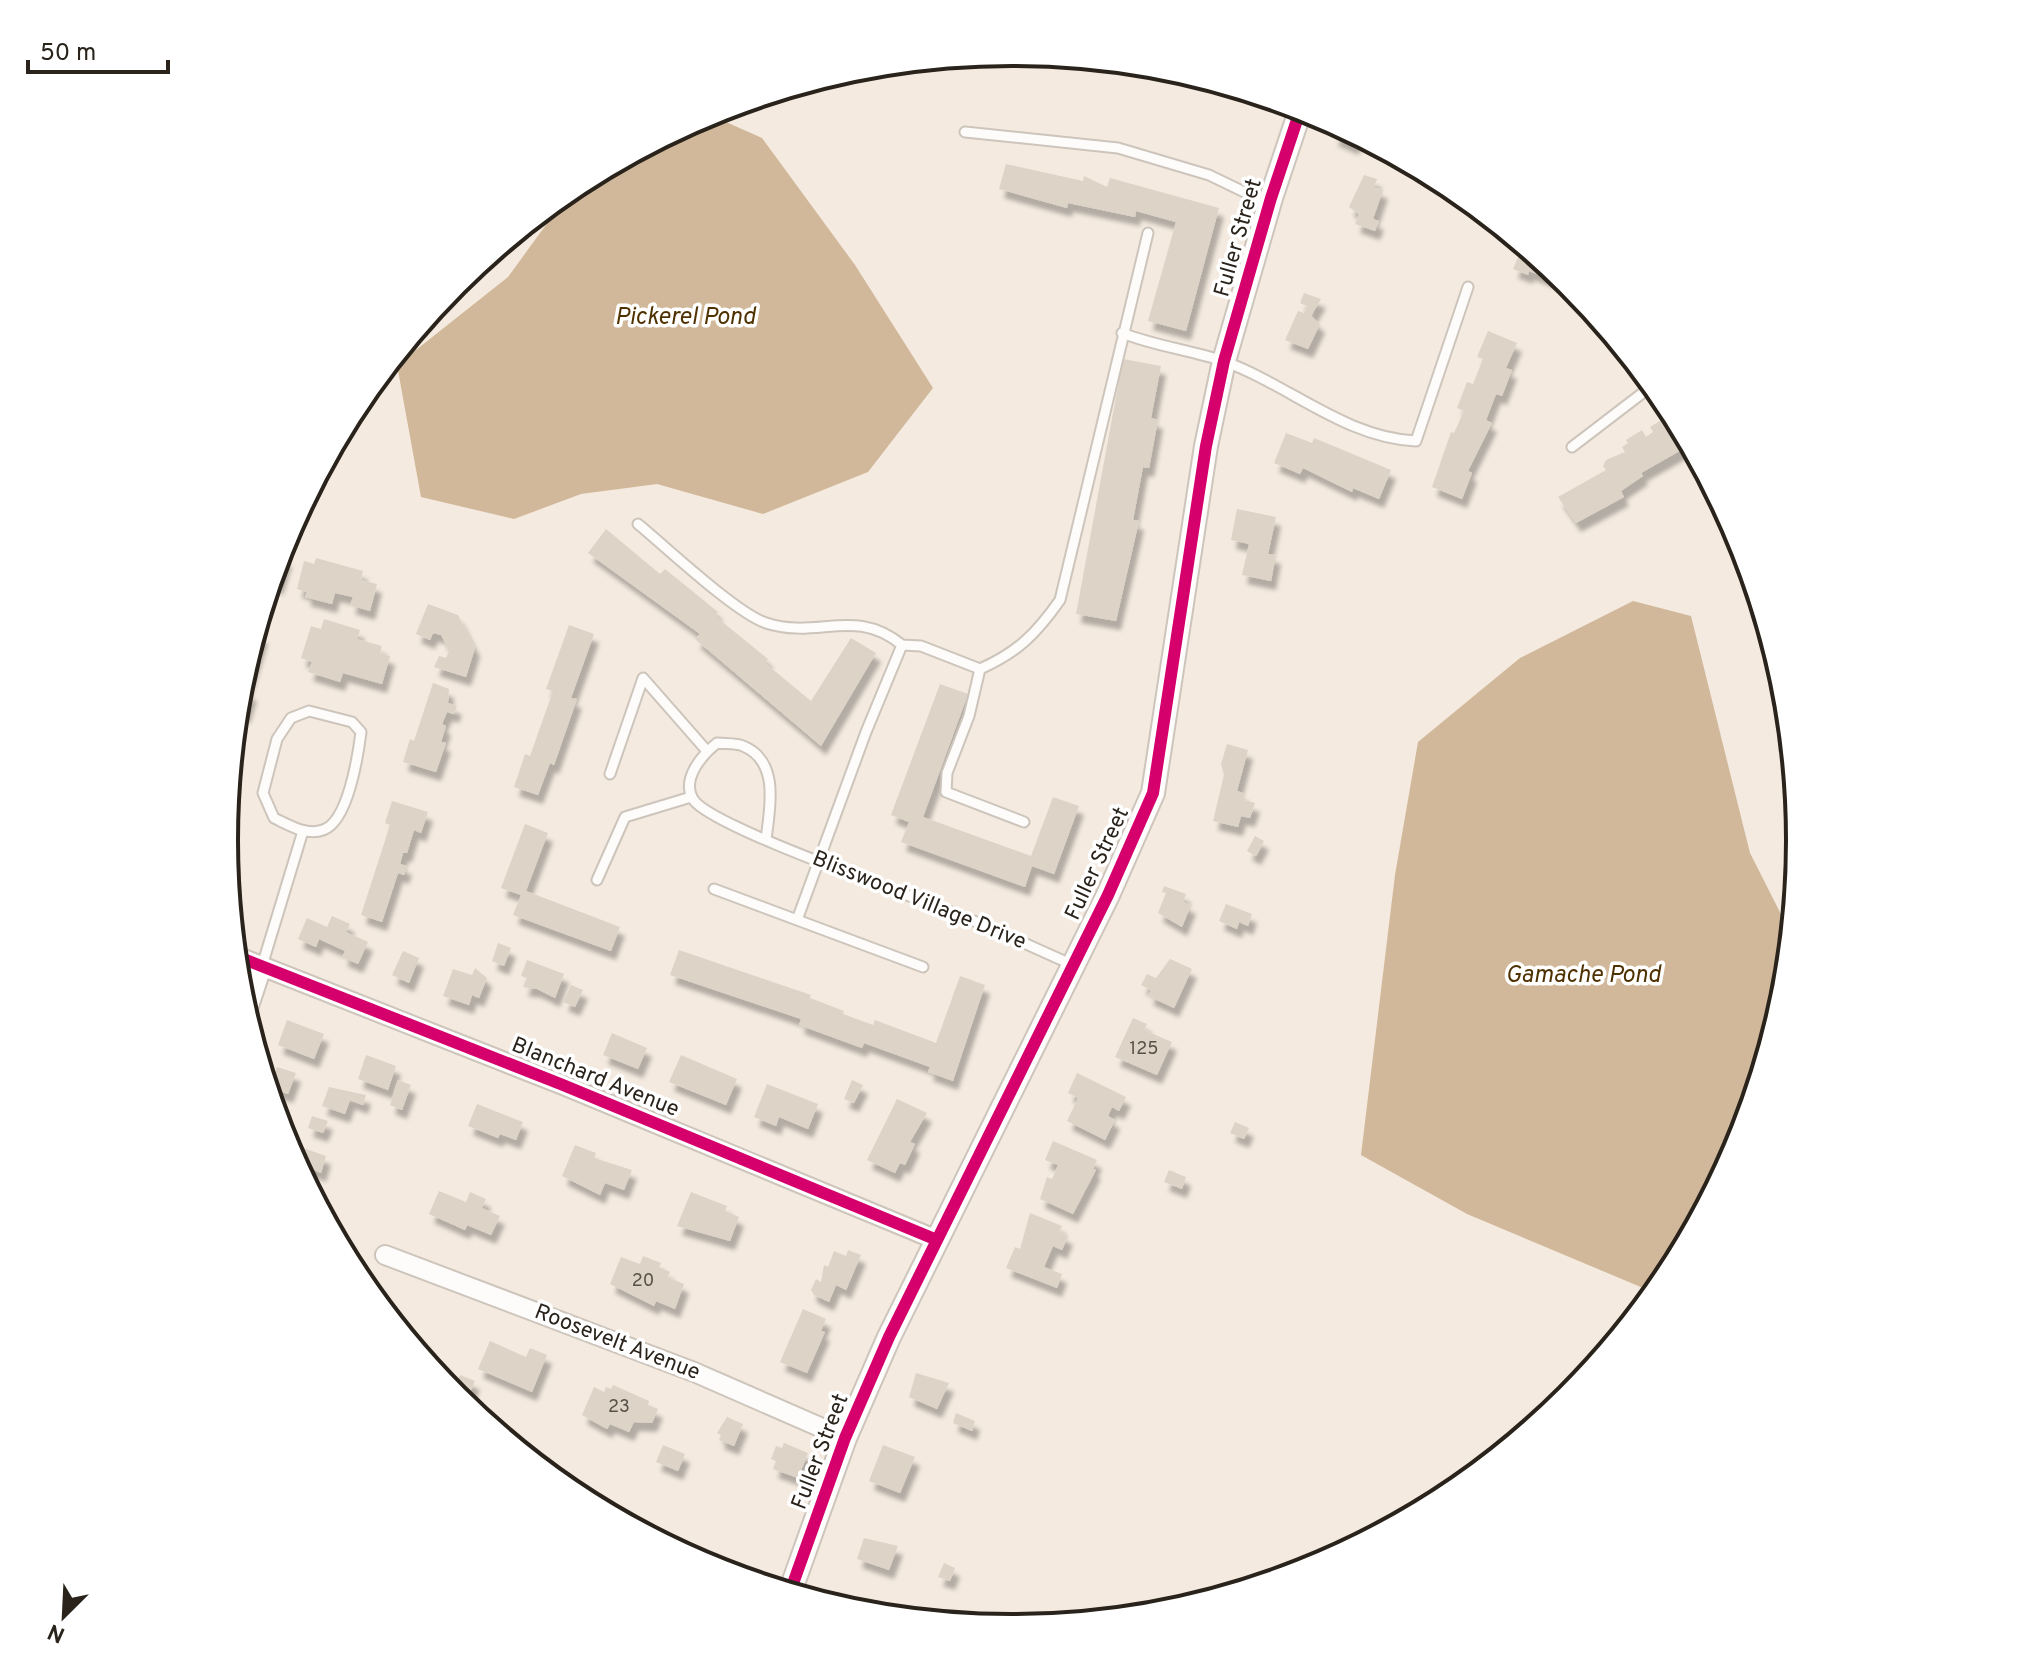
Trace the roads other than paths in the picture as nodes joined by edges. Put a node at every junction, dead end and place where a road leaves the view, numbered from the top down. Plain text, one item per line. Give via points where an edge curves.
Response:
1 (1297, 120) edge
2 (965, 132) dead end
3 (1269, 204) junction
4 (1148, 233) dead end
5 (1468, 287) dead end
6 (1122, 333) junction
7 (1224, 361) junction
8 (1643, 392) edge
9 (1572, 447) dead end
10 (638, 524) dead end
11 (902, 645) junction
12 (980, 669) junction
13 (707, 751) junction
14 (610, 774) dead end
15 (691, 797) junction
16 (1024, 822) dead end
17 (303, 831) junction
18 (766, 839) junction
19 (820, 861) junction
20 (597, 880) dead end
21 (714, 889) dead end
22 (797, 920) junction
23 (248, 961) edge
24 (1071, 964) junction
25 (262, 967) junction
26 (923, 967) dead end
27 (253, 993) edge
28 (937, 1240) junction
29 (385, 1255) dead end
30 (845, 1438) junction
31 (793, 1582) edge

1 - 3 street, Fuller Street
2 - 3 lane via 1118,148 1209,175
3 - 7 street, Fuller Street
4 - 6 lane
5 - 7 lane via 1416,441 1397,440 1326,413
6 - 7 lane
6 - 12 lane via 1060,600 1011,656
7 - 24 street, Fuller Street via 1153,793
8 - 9 lane
10 - 11 lane via 763,623 796,630 859,625 884,630
11 - 12 lane via 921,646
11 - 19 lane
12 - 16 lane via 947,773 946,792
13 - 14 lane via 643,678
13 - 15 lane via 690,780
13 - 18 lane via 717,743 743,745 766,764 771,794
15 - 18 lane, Blisswood Village Drive via 702,811
15 - 20 lane via 625,817
17 - 17 lane via 323,830 338,820 361,732 342,719 309,711 291,718 277,739 263,793 274,818
17 - 25 lane
18 - 19 lane, Blisswood Village Drive
19 - 22 lane
19 - 24 lane, Blisswood Village Drive
21 - 22 lane
22 - 26 lane
23 - 25 street, Blanchard Avenue
24 - 28 street, Fuller Street
25 - 27 street
25 - 28 street, Blanchard Avenue
28 - 30 street, Fuller Street
29 - 30 street, Roosevelt Avenue via 694,1372
30 - 31 street, Fuller Street

